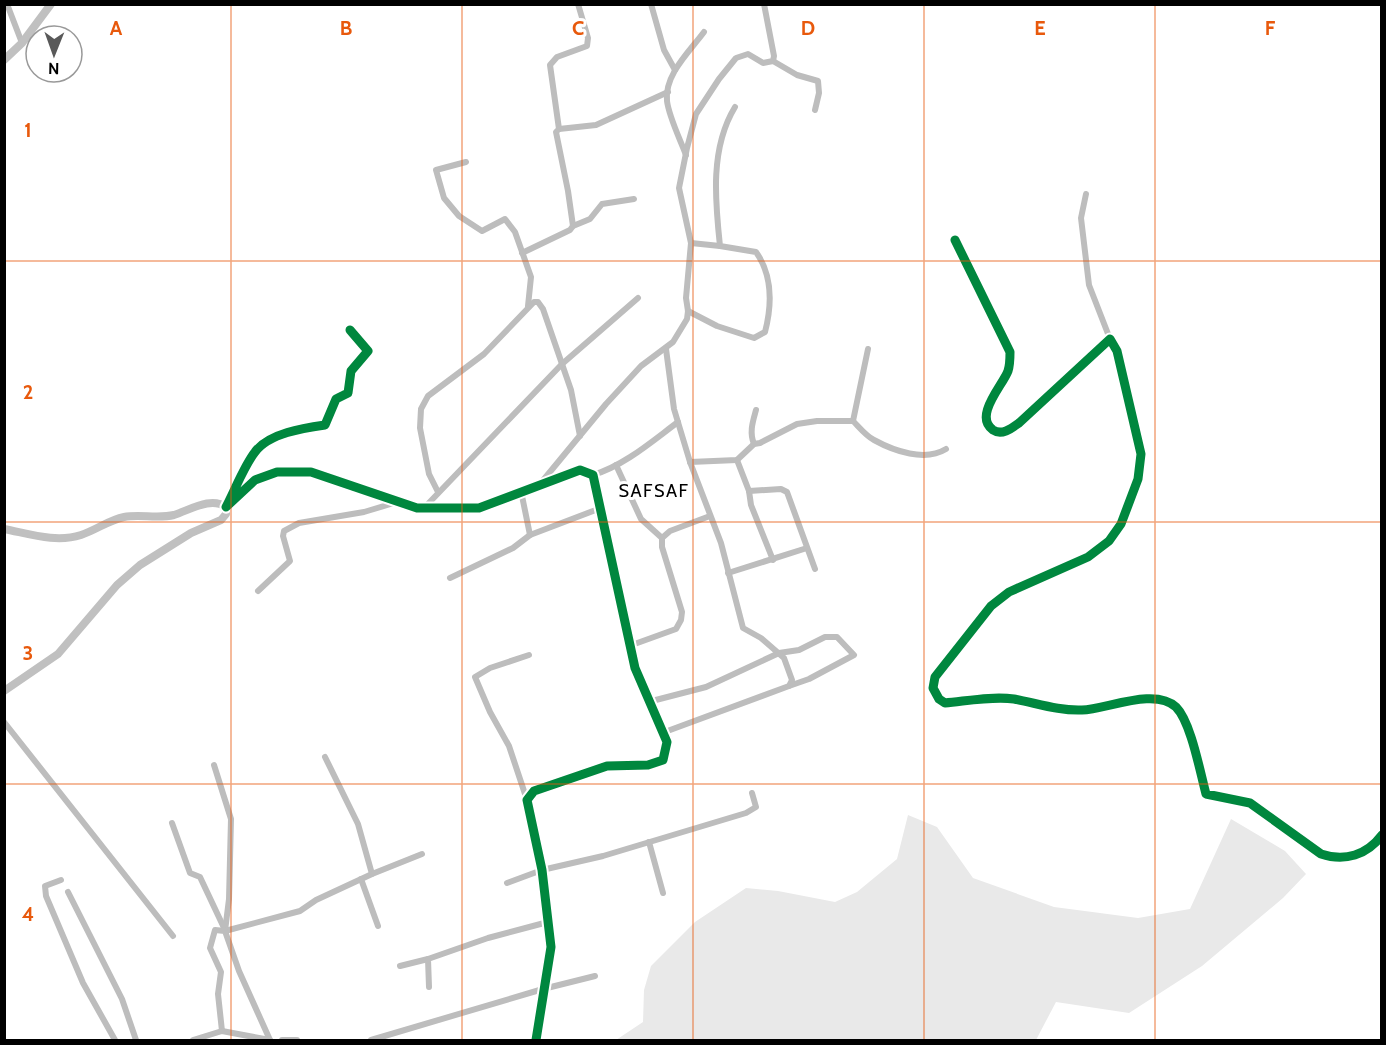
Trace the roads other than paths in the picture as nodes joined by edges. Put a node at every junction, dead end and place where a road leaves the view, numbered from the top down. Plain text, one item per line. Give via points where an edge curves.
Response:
1 (7, 4) edge
2 (51, 4) edge
3 (578, 4) edge
4 (651, 4) edge
5 (764, 4) edge
6 (704, 32) dead end
7 (22, 43) junction
8 (4, 60) edge
9 (773, 61) junction
10 (675, 70) junction
11 (668, 92) junction
12 (735, 107) dead end
13 (815, 110) dead end
14 (559, 129) junction
15 (687, 158) junction
16 (466, 162) dead end
17 (1086, 194) dead end
18 (634, 199) dead end
19 (573, 226) junction
20 (955, 240) dead end
21 (691, 243) junction
22 (720, 246) junction
23 (522, 253) junction
24 (638, 298) dead end
25 (528, 306) junction
26 (688, 311) junction
27 (350, 330) dead end
28 (1110, 339) junction
29 (666, 349) junction
30 (868, 349) dead end
31 (562, 364) junction
32 (756, 410) dead end
33 (678, 422) junction
34 (853, 422) junction
35 (580, 436) junction
36 (754, 444) junction
37 (946, 449) dead end
38 (737, 460) junction
39 (690, 462) junction
40 (616, 465) junction
41 (592, 475) junction
42 (540, 484) junction
43 (521, 491) junction
44 (749, 491) junction
45 (438, 492) junction
46 (398, 501) junction
47 (226, 507) junction
48 (424, 508) junction
49 (601, 508) junction
50 (710, 516) junction
51 (4, 529) edge
52 (531, 536) junction
53 (662, 538) junction
54 (807, 548) junction
55 (773, 560) junction
56 (815, 569) dead end
57 (728, 573) junction
58 (450, 578) dead end
59 (258, 591) dead end
60 (629, 646) junction
61 (779, 653) junction
62 (529, 655) dead end
63 (789, 686) junction
64 (4, 691) edge
65 (648, 702) junction
66 (4, 722) edge
67 (662, 733) junction
68 (325, 758) dead end
69 (214, 765) dead end
70 (752, 793) dead end
71 (526, 800) junction
72 (172, 823) dead end
73 (1382, 835) edge
74 (648, 842) junction
75 (422, 854) dead end
76 (542, 870) junction
77 (372, 874) junction
78 (361, 879) junction
79 (61, 880) dead end
80 (507, 883) dead end
81 (69, 892) dead end
82 (663, 893) dead end
83 (548, 922) junction
84 (378, 926) dead end
85 (225, 931) junction
86 (173, 936) dead end
87 (428, 959) junction
88 (400, 966) dead end
89 (595, 976) dead end
90 (429, 987) dead end
91 (543, 989) junction
92 (222, 1031) junction
93 (270, 1040) edge
94 (115, 1041) edge
95 (136, 1041) edge
96 (193, 1041) edge
97 (282, 1041) edge
98 (297, 1041) edge
99 (371, 1041) edge
100 (536, 1041) edge

1 - 7 street
2 - 7 main road
3 - 14 street via 588,46 557,57 550,65
4 - 10 street via 664,51
5 - 9 street
6 - 10 street
7 - 8 main road
9 - 13 street via 797,75 818,81
9 - 15 street via 763,63 748,54 736,58 696,114
10 - 11 street
11 - 14 street via 596,125
11 - 15 street via 667,101
12 - 22 street via 726,123 716,173
14 - 19 street via 555,132
15 - 21 street via 679,188
16 - 23 street via 436,170 444,198 459,216 482,231 505,219 515,232
17 - 28 street via 1081,218 1089,285
18 - 19 street via 602,204 590,219
19 - 23 street
20 - 28 street via 1010,352 1009,370 988,408 987,420 992,429 1009,430 1019,423
21 - 22 street
21 - 26 street
22 - 26 street via 756,252 766,265 770,312 765,332 754,338
23 - 25 street via 531,277
24 - 31 street
25 - 31 street via 538,302 543,309
25 - 45 street via 484,354 428,396 420,409 429,474
26 - 29 street via 687,319
27 - 47 street via 368,351 351,371 348,393 336,399 325,425 291,430 255,450
28 - 73 street via 1117,351 1141,454 1138,479 1121,524 1109,541 1088,557 1009,592 991,606 935,677 933,688 939,699 945,703 1011,699 1082,710 1142,699 1166,701 1185,722 1206,794 1250,803 1321,854 1334,858 1364,852
29 - 33 street
29 - 35 street via 641,366
30 - 34 street
31 - 35 street
31 - 45 street
32 - 36 street via 752,426
33 - 39 street
33 - 40 street
34 - 36 street via 797,424
34 - 37 street via 873,440 910,454
35 - 42 street
36 - 38 street
38 - 39 street
38 - 44 street
39 - 50 street
40 - 41 street
40 - 53 street via 641,519
41 - 42 street via 580,470
41 - 49 street
42 - 43 street
43 - 48 street via 479,507
43 - 52 street
44 - 54 street via 787,492
44 - 55 street
45 - 48 street
46 - 47 street via 311,471 278,472 255,480
46 - 48 street
46 - 59 street via 284,531 290,561
47 - 51 main road via 213,503 170,516 121,518 65,539
47 - 64 main road via 221,520 191,533 140,565 117,585 58,654
49 - 52 street
49 - 60 street
50 - 53 street via 670,531
50 - 57 street
52 - 58 street
53 - 60 street via 681,620 676,628
54 - 55 street
54 - 56 street
55 - 57 street
57 - 61 street via 743,628
60 - 65 street
61 - 63 street via 789,669
61 - 63 street via 799,650 825,637 837,637 854,655
61 - 65 street via 706,687
62 - 71 street via 475,677 509,746
63 - 67 street
65 - 67 street
66 - 86 street
67 - 71 street via 667,742 663,759 648,765 607,766 534,791
68 - 77 street via 358,824
69 - 85 street via 231,819
70 - 74 street via 756,807 746,813
71 - 76 street
72 - 85 street via 190,873 200,877
74 - 76 street
74 - 82 street
75 - 77 street
76 - 80 street
76 - 83 street
77 - 78 street
78 - 84 street
78 - 85 street via 300,910
79 - 94 street via 45,886 46,896 83,983
81 - 95 street via 122,999
83 - 87 street
83 - 91 street via 551,947
85 - 92 street via 215,930 210,948 221,972 218,994
85 - 93 street
87 - 88 street
87 - 90 street
89 - 91 street
91 - 99 street
91 - 100 street
92 - 93 street
92 - 96 street
97 - 98 street

